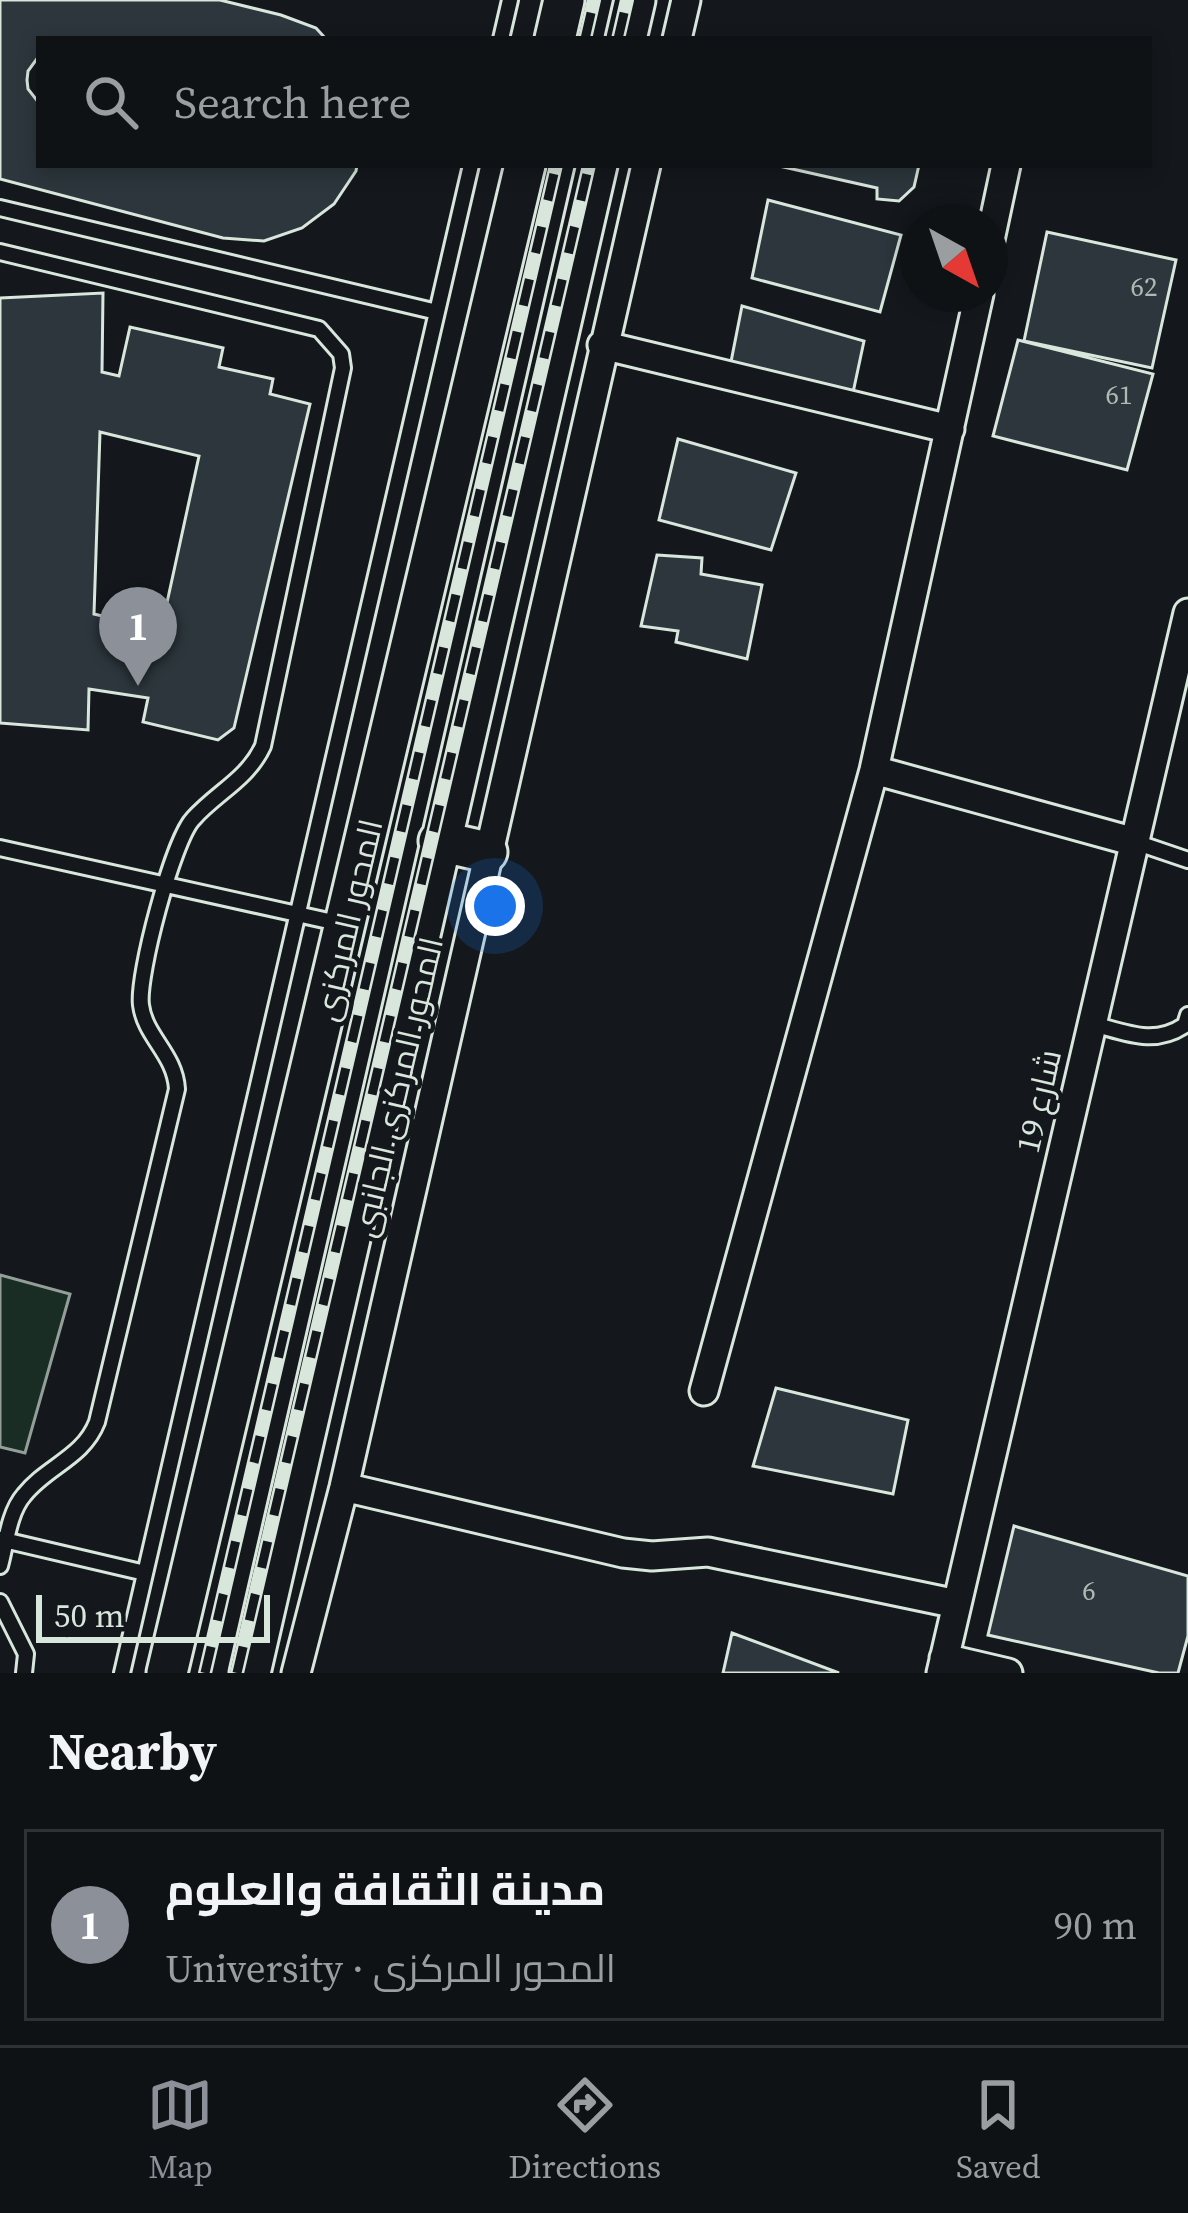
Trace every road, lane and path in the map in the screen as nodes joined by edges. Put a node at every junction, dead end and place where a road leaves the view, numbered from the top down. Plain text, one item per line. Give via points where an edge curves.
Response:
1 (510, 0) edge
2 (564, 0) edge
3 (635, 0) edge
4 (686, 0) edge
5 (502, 36) edge
6 (556, 36) edge
7 (627, 36) edge
8 (678, 36) edge
9 (470, 168) edge
10 (524, 168) edge
11 (596, 168) edge
12 (645, 168) edge
13 (1005, 168) edge
14 (998, 204) edge
15 (0, 208) edge
16 (0, 252) edge
17 (437, 312) junction
18 (975, 312) edge
19 (602, 345) junction
20 (950, 429) junction
21 (1188, 613) edge
22 (1178, 712) edge
23 (874, 770) junction
24 (439, 841) junction
25 (1136, 842) junction
26 (0, 848) edge
27 (487, 852) junction
28 (1188, 860) edge
29 (165, 885) junction
30 (297, 914) junction
31 (347, 925) junction
32 (1188, 1015) edge
33 (1093, 1024) junction
34 (704, 1391) dead end
35 (344, 1486) junction
36 (4, 1540) edge
37 (0, 1566) edge
38 (145, 1573) junction
39 (0, 1603) edge
40 (957, 1604) junction
41 (943, 1666) edge
42 (24, 1673) edge
43 (122, 1673) edge
44 (166, 1673) edge
45 (250, 1673) edge
46 (296, 1673) edge
47 (1008, 1673) edge

1 - 5 lane
2 - 6 main road
3 - 7 main road
4 - 8 street
9 - 17 lane
10 - 31 main road, المحور المركزى
11 - 24 main road
12 - 19 street, المحور المركزى الجانبى
13 - 14 street
15 - 17 lane
16 - 29 lane via 319,328 341,354 341,387 262,746 242,778 192,819
17 - 30 lane
18 - 20 street
19 - 20 street
19 - 27 street, المحور المركزى الجانبى
20 - 23 street
21 - 22 street, شارع 19
22 - 25 street, شارع 19
23 - 25 street
23 - 34 street
24 - 27 main road
24 - 45 main road
25 - 28 lane
25 - 33 street, شارع 19
26 - 29 lane
27 - 35 street, المحور المركزى الجانبى
29 - 30 lane
29 - 36 lane via 140,994 177,1089 94,1430 25,1493
30 - 31 lane
30 - 38 lane
31 - 44 main road, المحور المركزى
32 - 33 lane via 1168,1037 1150,1039
33 - 40 street, شارع 19
35 - 40 street via 637,1556 708,1552
35 - 46 street, المحور المركزى الجانبى
36 - 37 lane
36 - 38 lane
38 - 43 lane
39 - 42 lane via 26,1654
40 - 41 street, شارع 19
41 - 47 street

